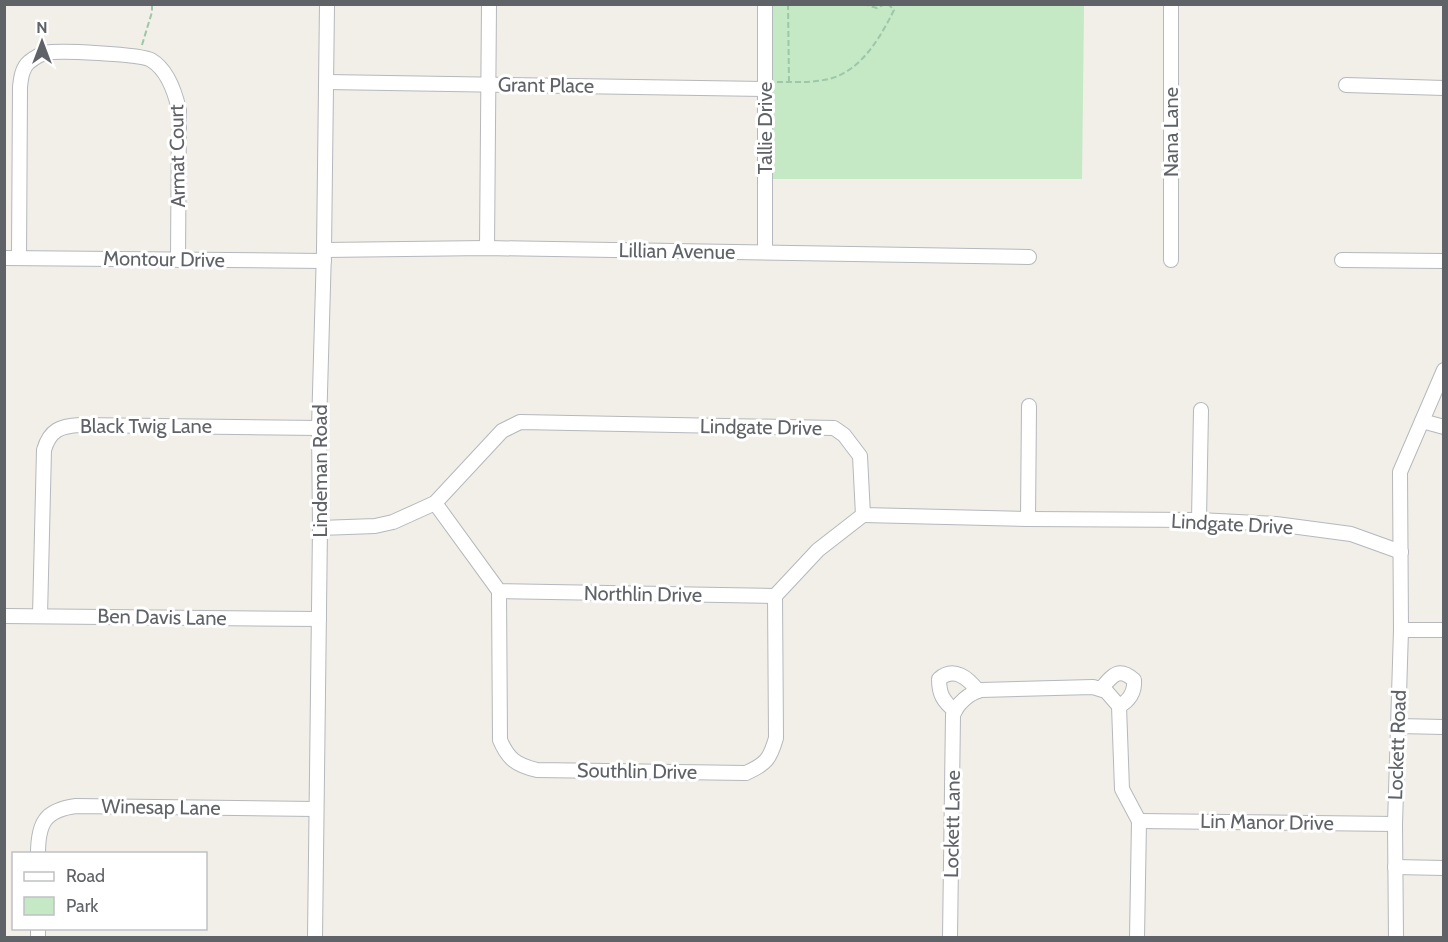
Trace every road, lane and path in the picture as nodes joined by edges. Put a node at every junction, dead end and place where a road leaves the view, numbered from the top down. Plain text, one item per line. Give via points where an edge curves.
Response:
1 (152, 4) edge
2 (327, 4) edge
3 (489, 4) edge
4 (765, 4) edge
5 (788, 4) edge
6 (863, 4) edge
7 (887, 4) edge
8 (1171, 4) edge
9 (139, 57) junction
10 (327, 82) junction
11 (789, 82) junction
12 (488, 84) junction
13 (765, 85) junction
14 (1346, 85) dead end
15 (1443, 88) edge
16 (487, 248) junction
17 (765, 252) junction
18 (324, 256) junction
19 (1029, 257) dead end
20 (4, 258) edge
21 (20, 258) junction
22 (178, 260) junction
23 (1171, 260) dead end
24 (1342, 260) dead end
25 (1443, 261) edge
26 (1443, 370) edge
27 (1029, 406) dead end
28 (1201, 410) dead end
29 (1422, 421) junction
30 (1443, 427) edge
31 (319, 428) junction
32 (435, 503) junction
33 (863, 515) junction
34 (1028, 519) junction
35 (1199, 520) junction
36 (320, 528) junction
37 (1401, 552) junction
38 (499, 591) junction
39 (776, 596) junction
40 (4, 616) edge
41 (40, 616) junction
42 (319, 619) junction
43 (1401, 630) junction
44 (1443, 630) edge
45 (1101, 689) junction
46 (978, 691) junction
47 (959, 705) junction
48 (1119, 706) junction
49 (1398, 726) junction
50 (1443, 727) edge
51 (316, 809) junction
52 (1139, 821) junction
53 (1395, 824) junction
54 (38, 852) edge
55 (1395, 867) junction
56 (1443, 868) edge
57 (315, 938) edge
58 (950, 938) edge
59 (1137, 938) edge
60 (1396, 938) edge

1 - 9 path
2 - 10 street, Lindeman Road
3 - 12 street
4 - 13 street, Tallie Drive
5 - 11 path
6 - 7 path via 877,8
7 - 11 path via 894,10 890,19 857,66 830,79
8 - 23 street, Nana Lane
9 - 21 street, Armat Court via 46,53 28,63 23,71
9 - 22 street, Armat Court via 150,59 164,74 174,89 179,110
10 - 12 street, Grant Place
10 - 18 street, Lindeman Road
11 - 13 path
12 - 13 street, Grant Place
12 - 16 street
13 - 17 street, Tallie Drive
14 - 15 street
16 - 17 street, Lillian Avenue
16 - 18 street, Lillian Avenue
17 - 19 street, Lillian Avenue
18 - 22 street, Montour Drive
18 - 31 street, Lindeman Road
20 - 21 street, Montour Drive
21 - 22 street, Montour Drive
24 - 25 street
26 - 29 street, Lockett Road
27 - 34 street
28 - 35 street
29 - 30 street
29 - 37 street, Lockett Road via 1400,472
31 - 36 street, Lindeman Road
31 - 41 street, Black Twig Lane via 80,425 54,431 44,450
32 - 33 street, Lindgate Drive via 502,431 520,422 834,428 860,456
32 - 36 street, Lindgate Drive via 375,526
32 - 38 street
33 - 34 street, Lindgate Drive
33 - 39 street via 818,550
34 - 35 street, Lindgate Drive
35 - 37 street, Lindgate Drive via 1351,534
36 - 42 street, Lindeman Road
37 - 43 street, Lockett Road
38 - 39 street, Northlin Drive
38 - 39 street, Southlin Drive via 500,740 506,754 522,766 537,770 746,772 761,766 771,754 776,738
40 - 41 street, Ben Davis Lane
41 - 42 street, Ben Davis Lane
42 - 51 street, Lindeman Road
43 - 44 street
43 - 49 street, Lockett Road
45 - 46 street
45 - 48 street
45 - 48 street via 1120,672 1134,681 1126,703
46 - 47 street
46 - 47 street via 963,676 945,674 939,679 943,701
47 - 58 street, Lockett Lane via 953,715
48 - 52 street via 1122,789
49 - 50 street
49 - 53 street, Lockett Road
51 - 54 street, Winesap Lane via 63,808 46,817 42,824
51 - 57 street, Lindeman Road
52 - 53 street, Lin Manor Drive
52 - 59 street
53 - 55 street, Lockett Road
55 - 56 street
55 - 60 street, Lockett Road

